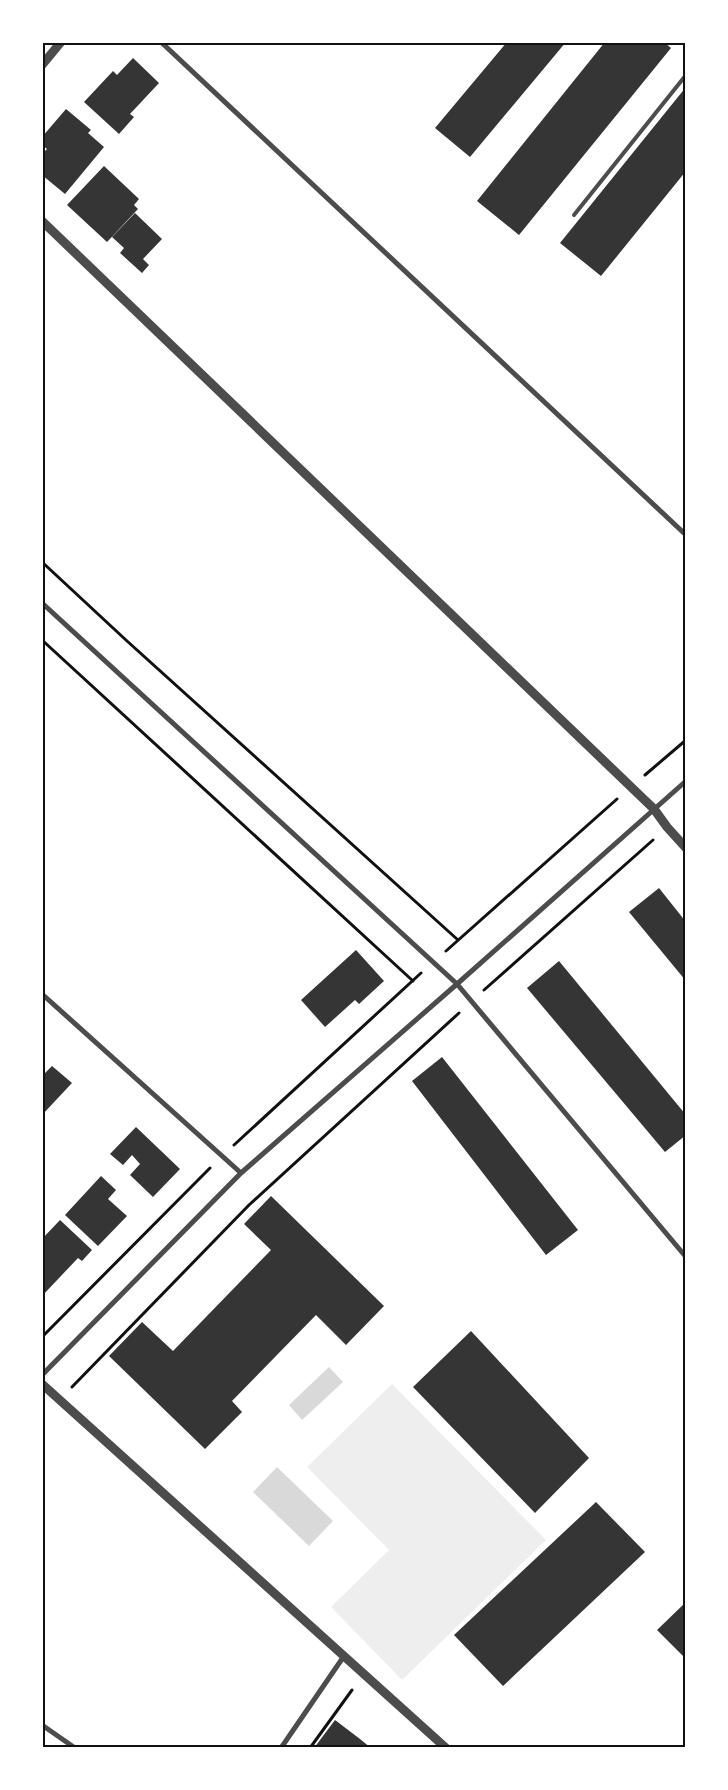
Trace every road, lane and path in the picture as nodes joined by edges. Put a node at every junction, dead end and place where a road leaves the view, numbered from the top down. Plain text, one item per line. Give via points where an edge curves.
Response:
1 (61, 42) edge
2 (161, 42) edge
3 (42, 65) edge
4 (686, 75) edge
5 (574, 215) dead end
6 (42, 221) edge
7 (686, 535) edge
8 (42, 562) edge
9 (42, 603) edge
10 (42, 640) edge
11 (686, 740) edge
12 (686, 781) edge
13 (631, 787) junction
14 (654, 809) junction
15 (667, 827) junction
16 (686, 848) edge
17 (458, 940) junction
18 (433, 962) junction
19 (413, 980) junction
20 (457, 984) junction
21 (42, 994) edge
22 (472, 1002) junction
23 (222, 1157) junction
24 (241, 1173) junction
25 (686, 1257) edge
26 (42, 1337) edge
27 (42, 1375) edge
28 (42, 1384) edge
29 (59, 1400) junction
30 (344, 1656) junction
31 (364, 1674) junction
32 (42, 1725) edge
33 (75, 1748) edge
34 (281, 1748) edge
35 (310, 1748) edge
36 (446, 1748) edge

1 - 3 street
2 - 7 street
4 - 5 lane
6 - 13 street
8 - 17 path
9 - 18 street
10 - 19 path
11 - 13 path
12 - 14 street
13 - 14 street
13 - 17 path
14 - 15 street
14 - 20 street
15 - 16 street
15 - 22 path
17 - 18 path
18 - 19 path
18 - 20 street
19 - 23 path
20 - 22 street
20 - 24 street
21 - 23 street
22 - 25 street
22 - 29 path via 248,1205
23 - 24 street
23 - 26 path
24 - 27 street
28 - 29 street
29 - 30 street
30 - 31 street
30 - 34 street
31 - 35 path
31 - 36 street
32 - 33 street

